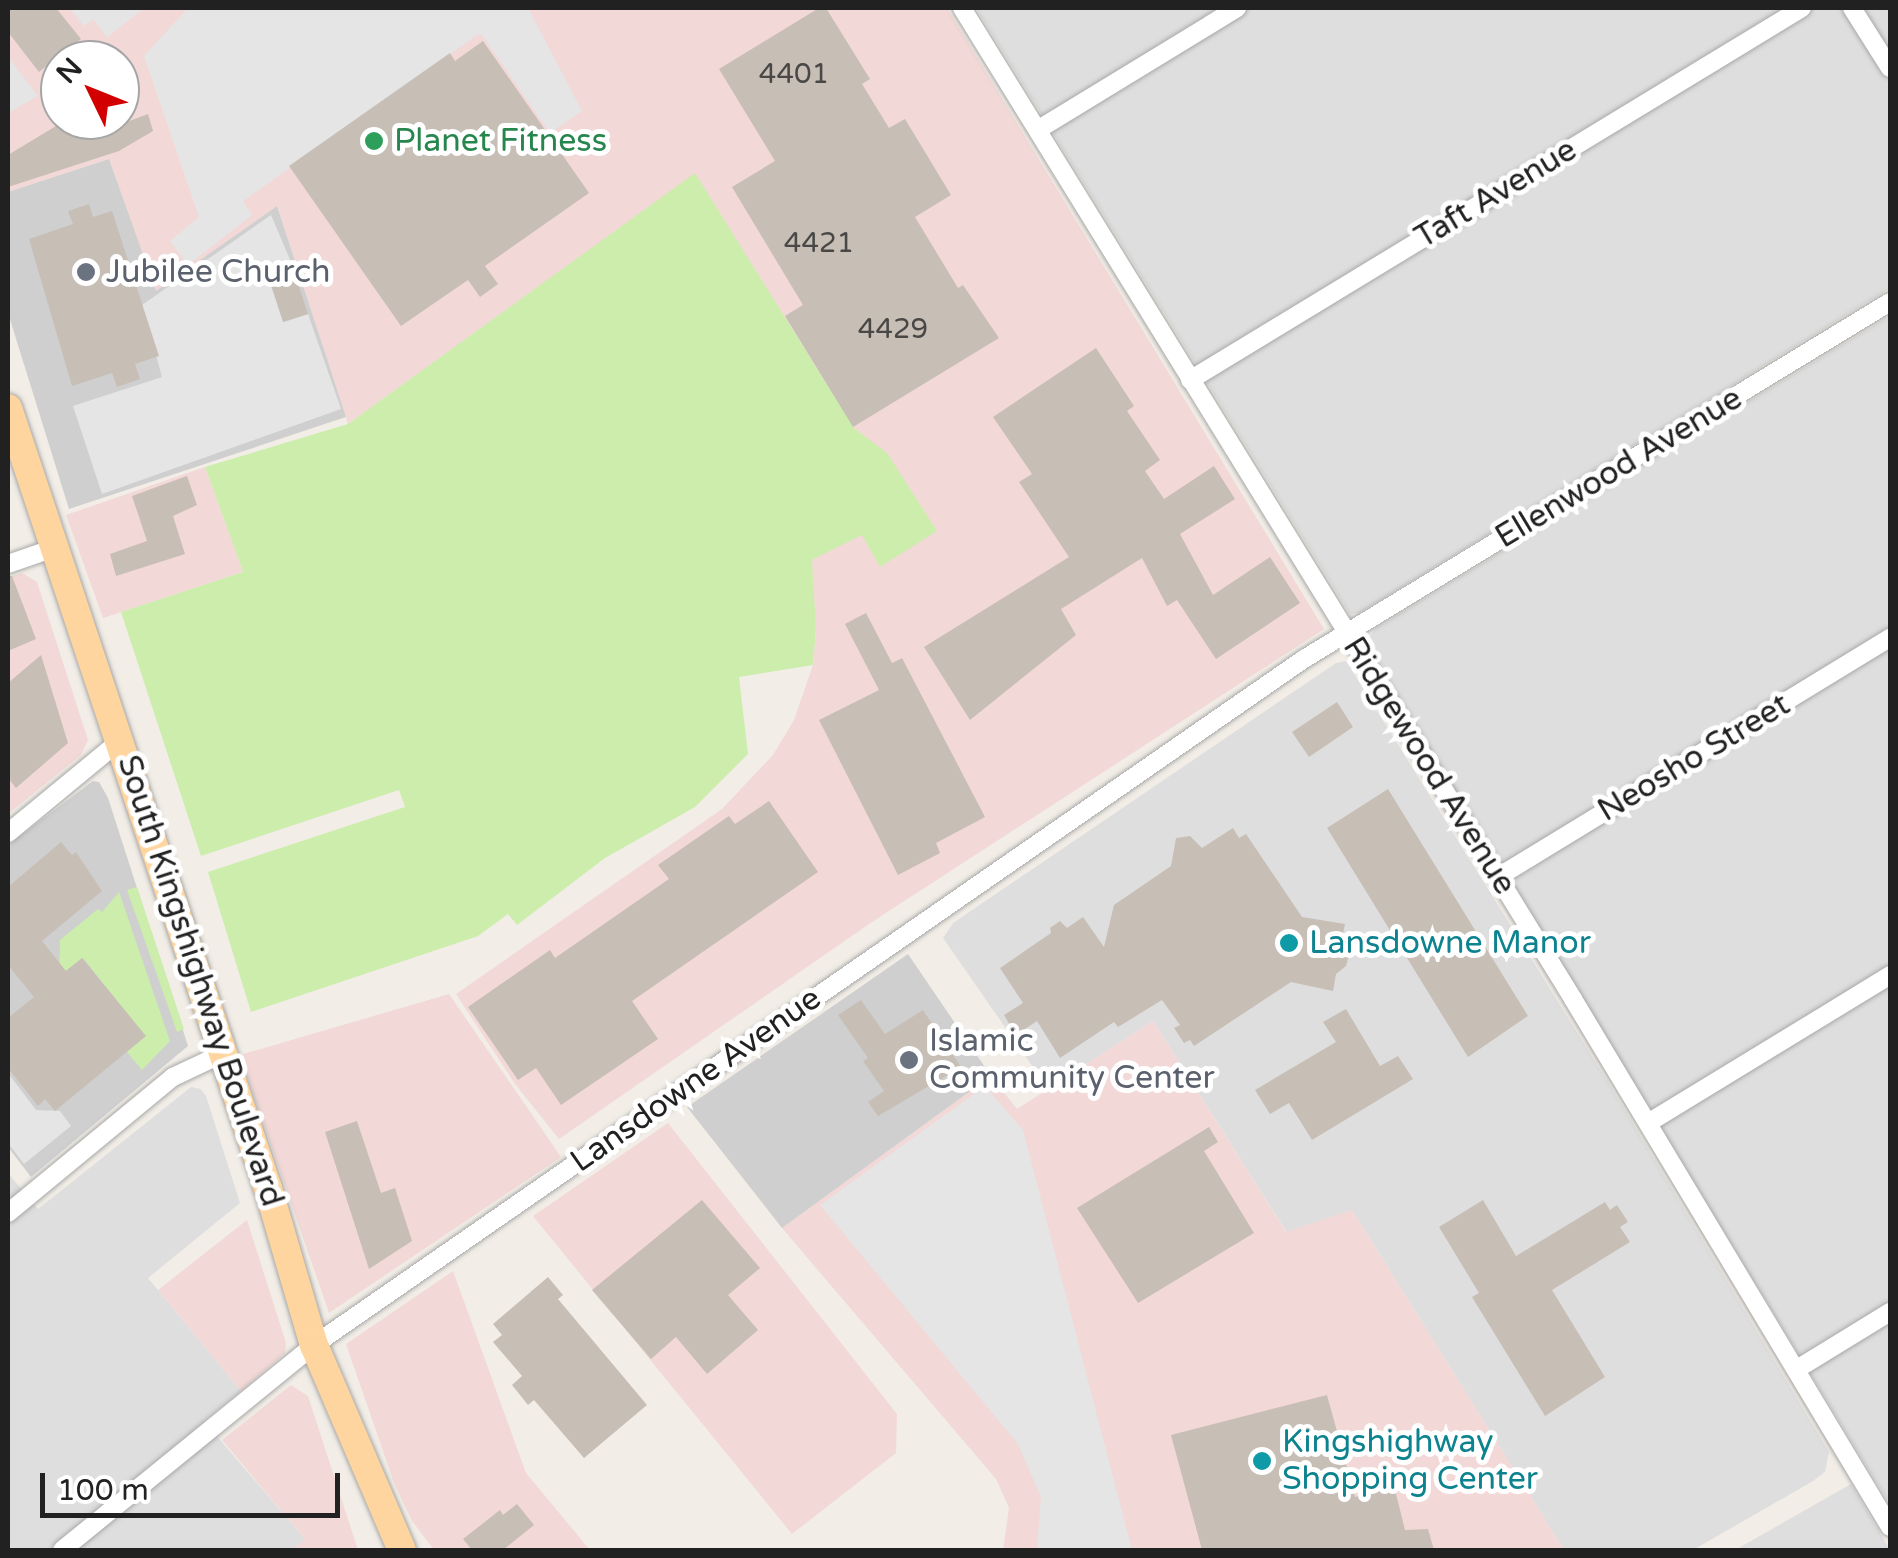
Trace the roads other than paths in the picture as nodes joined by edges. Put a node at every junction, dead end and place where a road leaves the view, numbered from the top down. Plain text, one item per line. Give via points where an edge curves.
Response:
1 (962, 8) edge
2 (1237, 8) edge
3 (1802, 8) edge
4 (1852, 8) edge
5 (1890, 68) edge
6 (1039, 129) junction
7 (1890, 302) edge
8 (1190, 380) junction
9 (8, 408) edge
10 (54, 548) junction
11 (8, 564) edge
12 (1347, 634) junction
13 (1890, 638) edge
14 (120, 740) junction
15 (8, 833) edge
16 (1498, 877) junction
17 (1890, 975) edge
18 (224, 1053) junction
19 (1648, 1123) junction
20 (8, 1214) edge
21 (1890, 1312) edge
22 (314, 1345) junction
23 (1797, 1370) junction
24 (1890, 1527) edge
25 (62, 1550) edge
26 (402, 1550) edge

1 - 6 street, Ridgewood Avenue
2 - 6 street
3 - 8 street, Taft Avenue
4 - 5 street
6 - 8 street, Ridgewood Avenue
7 - 12 street, Ellenwood Avenue
8 - 12 street, Ridgewood Avenue
9 - 10 main road, South Kingshighway Boulevard
10 - 11 street
10 - 14 main road, South Kingshighway Boulevard
12 - 16 street, Ridgewood Avenue
12 - 22 street, Lansdowne Avenue
13 - 16 street, Neosho Street
14 - 15 street
14 - 18 main road, South Kingshighway Boulevard
16 - 19 street, Ridgewood Avenue
17 - 19 street
18 - 20 street via 173,1077
18 - 22 main road, South Kingshighway Boulevard
19 - 23 street, Ridgewood Avenue
21 - 23 street
22 - 25 street, Lansdowne Avenue
22 - 26 main road, South Kingshighway Boulevard
23 - 24 street, Ridgewood Avenue

